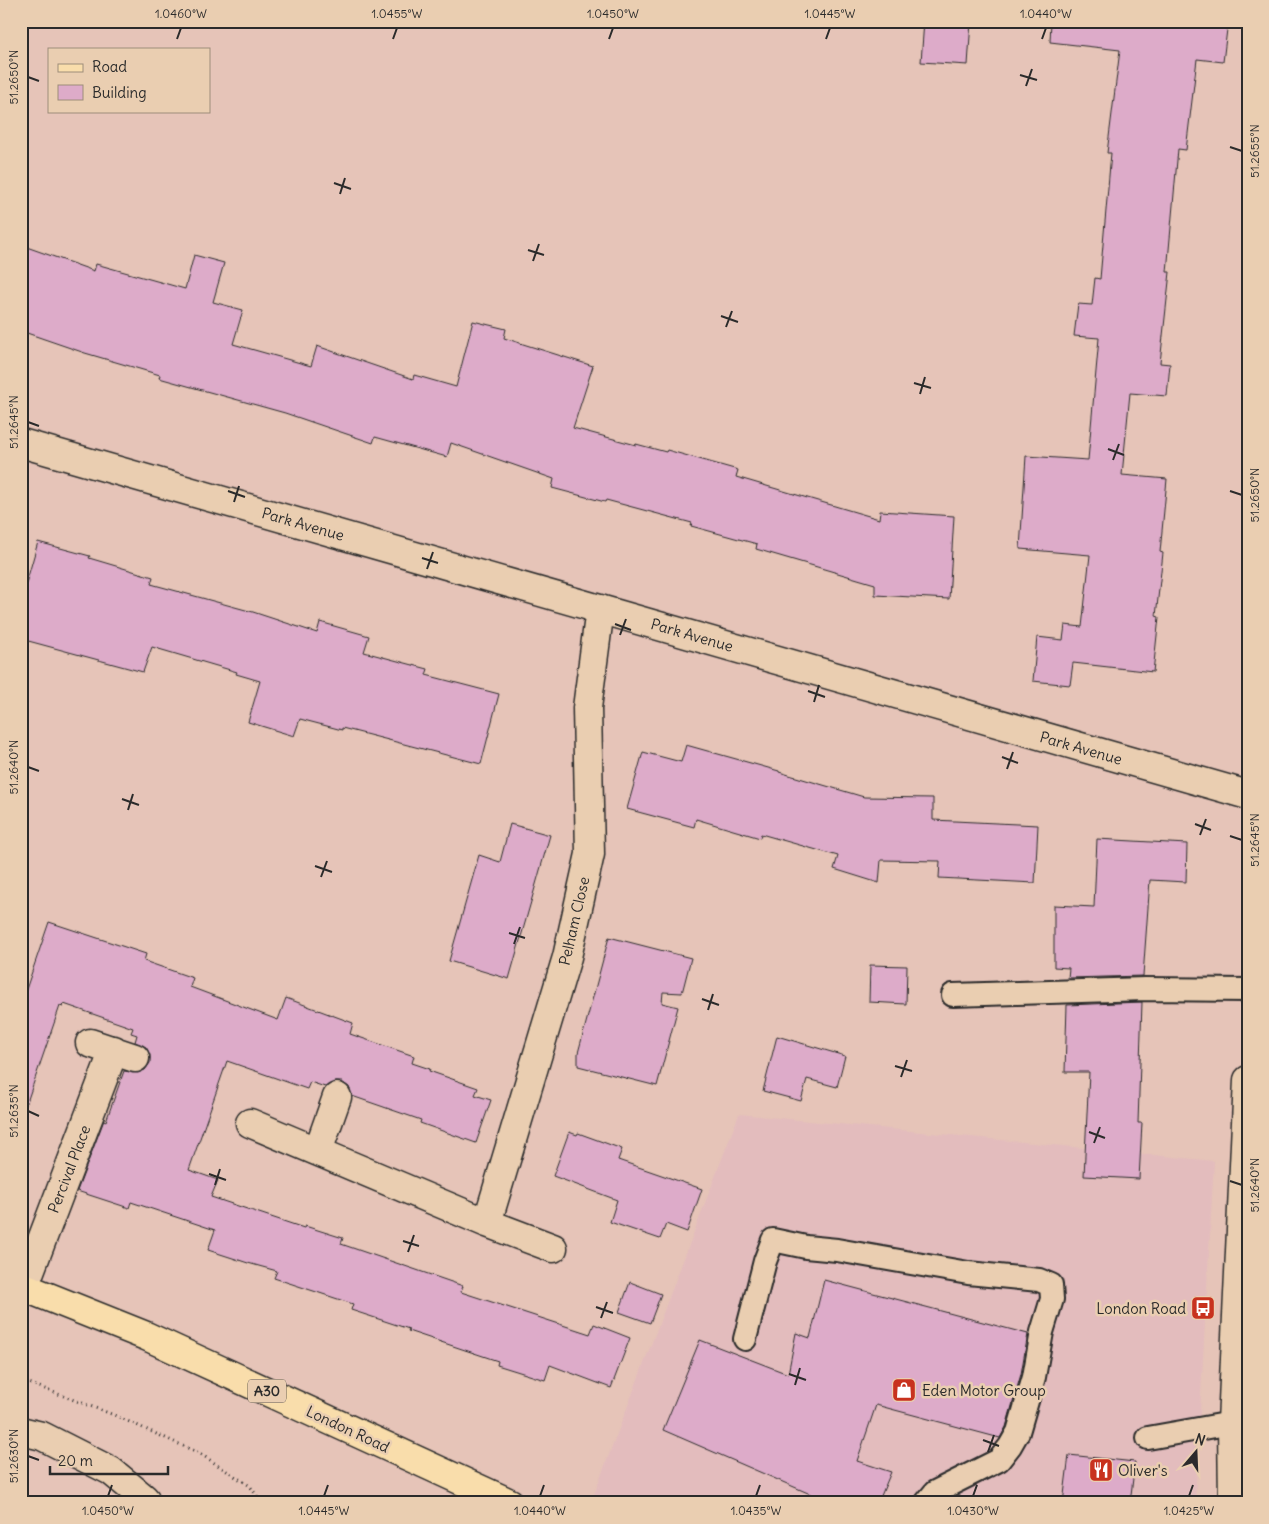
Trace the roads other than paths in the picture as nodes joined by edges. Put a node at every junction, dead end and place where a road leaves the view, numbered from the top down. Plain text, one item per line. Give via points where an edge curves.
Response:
1 (21, 443) edge
2 (600, 609) junction
3 (1248, 795) edge
4 (1248, 990) edge
5 (953, 995) dead end
6 (113, 1050) dead end
7 (1248, 1080) edge
8 (337, 1097) dead end
9 (250, 1123) dead end
10 (318, 1151) junction
11 (487, 1223) junction
12 (552, 1248) dead end
13 (23, 1286) edge
14 (745, 1339) dead end
15 (1232, 1423) junction
16 (21, 1431) edge
17 (1148, 1438) dead end
18 (146, 1503) edge
19 (510, 1503) edge
20 (926, 1503) edge
21 (1233, 1503) edge

1 - 2 street, Park Avenue
2 - 3 street, Park Avenue
2 - 11 street, Pelham Close via 587,708 590,854 567,957
4 - 5 lane via 1145,989
6 - 13 street, Percival Place
7 - 15 street
8 - 10 street
9 - 10 street
10 - 11 street
11 - 12 street
13 - 19 main road, London Road / A30 via 154,1340
14 - 20 lane via 773,1240 968,1273 1039,1280 1051,1285 1052,1299 1034,1377 1018,1432 1010,1446 999,1460 935,1492
15 - 17 lane
15 - 21 street
16 - 18 street via 42,1436 111,1471

